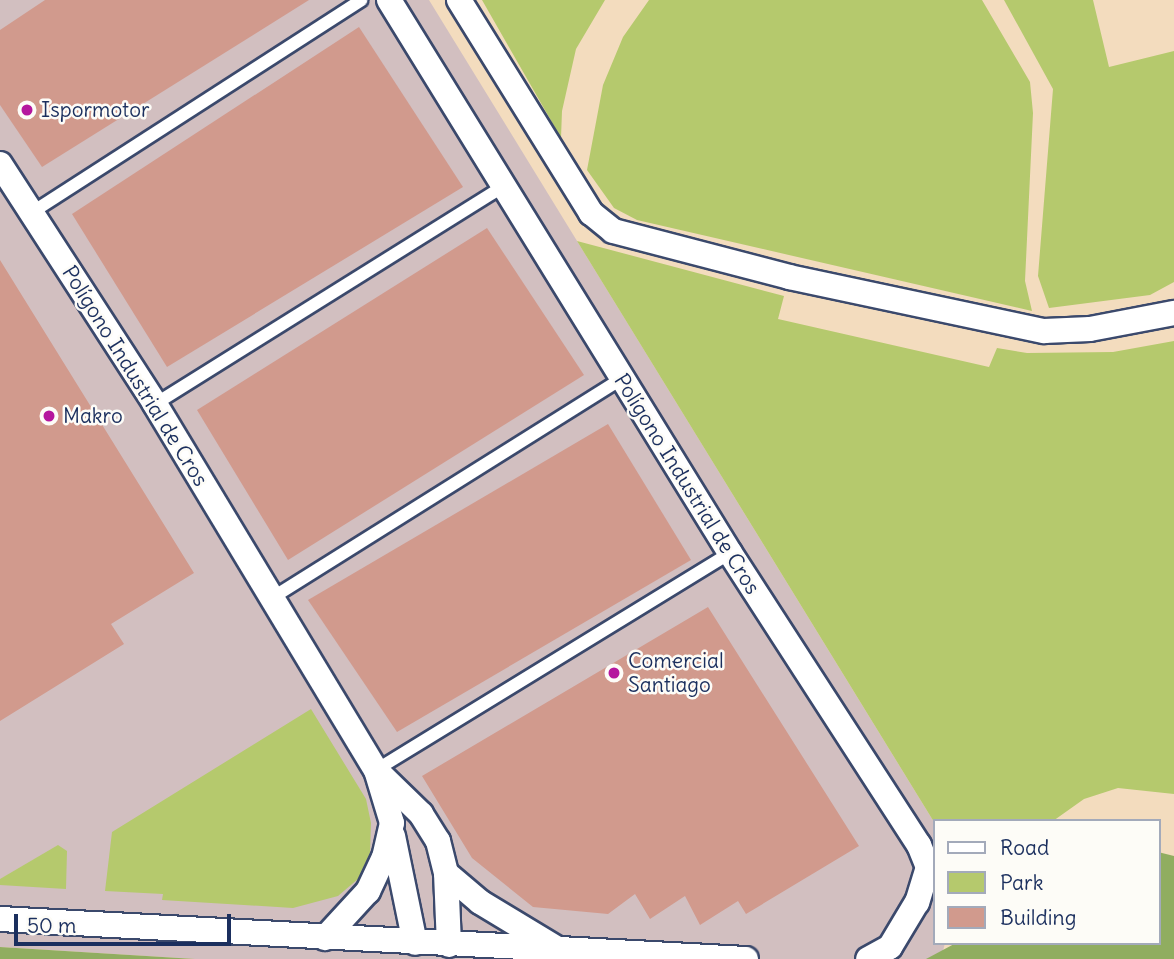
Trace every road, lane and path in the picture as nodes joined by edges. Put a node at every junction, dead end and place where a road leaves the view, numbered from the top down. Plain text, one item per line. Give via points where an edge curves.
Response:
1 (361, 0) edge
2 (389, 0) edge
3 (459, 0) edge
4 (0, 164) edge
5 (501, 188) junction
6 (31, 213) junction
7 (1174, 313) edge
8 (621, 379) junction
9 (155, 404) junction
10 (730, 553) junction
11 (272, 598) junction
12 (376, 770) junction
13 (392, 825) junction
14 (446, 873) junction
15 (0, 919) edge
16 (325, 938) junction
17 (415, 943) junction
18 (449, 945) junction
19 (559, 950) junction
20 (746, 959) edge
21 (867, 959) edge

1 - 6 lane
2 - 5 street, Polígono Industrial de Cros
3 - 7 street via 591,213 613,231 789,276 1044,331 1090,329
4 - 6 street, Polígono Industrial de Cros
5 - 8 street, Polígono Industrial de Cros
5 - 9 lane
6 - 9 street, Polígono Industrial de Cros
8 - 10 street, Polígono Industrial de Cros
8 - 11 lane
9 - 11 street, Polígono Industrial de Cros
10 - 12 lane
10 - 21 street, Polígono Industrial de Cros via 897,807 928,867 901,931 890,947
11 - 12 street, Polígono Industrial de Cros
12 - 13 street, Polígono Industrial de Cros
12 - 14 street, Polígono Industrial de Cros via 421,814 438,841
13 - 16 street via 368,891
13 - 17 street, Polígono Industrial de Cros
14 - 18 street, Polígono Industrial de Cros
14 - 19 street via 480,902
15 - 16 street
16 - 17 street
17 - 18 street
18 - 19 street
19 - 20 street

